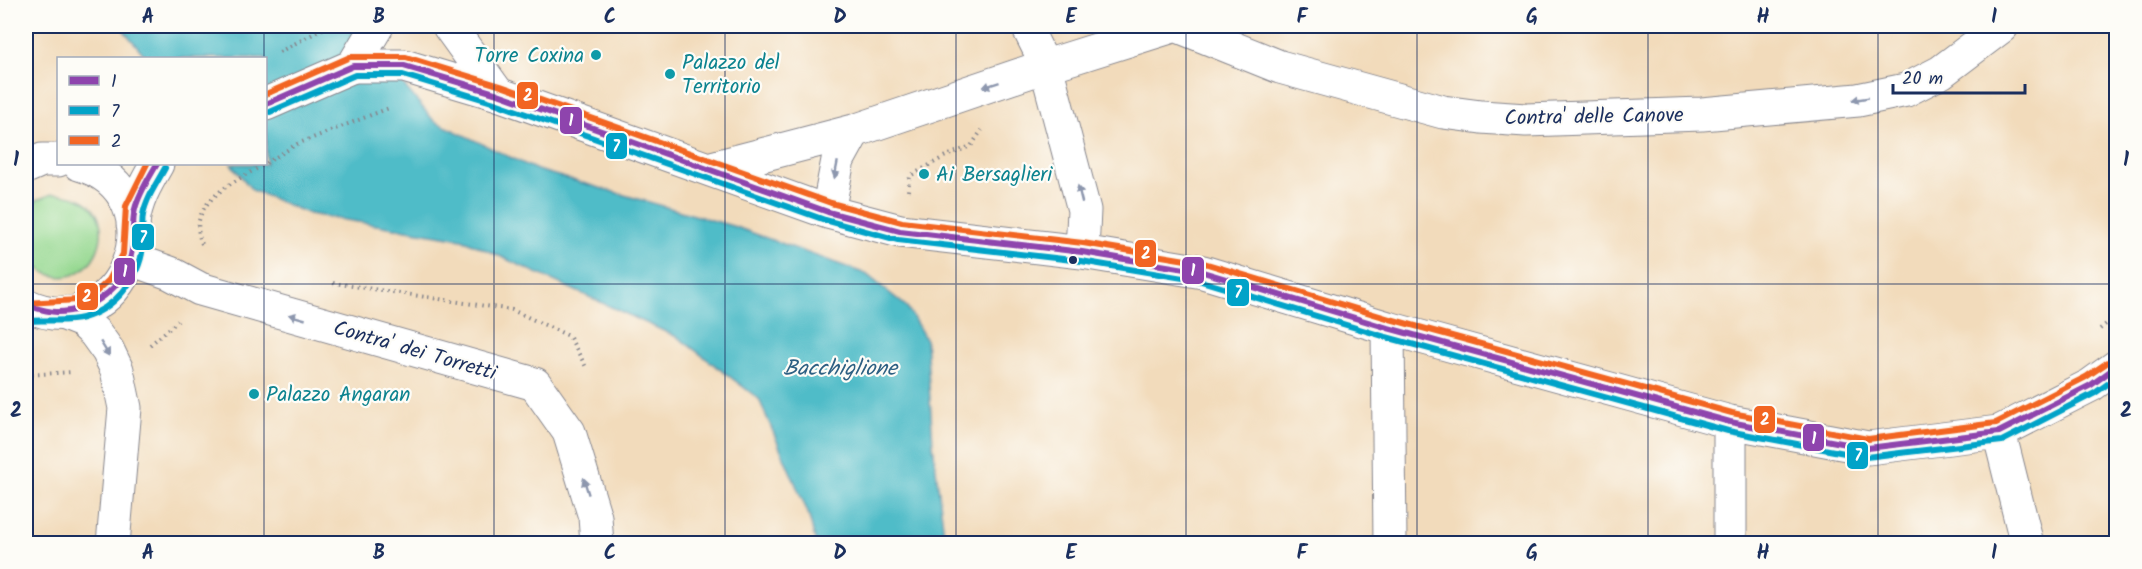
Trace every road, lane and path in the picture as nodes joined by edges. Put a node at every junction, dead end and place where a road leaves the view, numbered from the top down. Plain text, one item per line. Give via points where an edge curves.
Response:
1 (329, 26) edge
2 (377, 26) edge
3 (449, 26) edge
4 (1026, 26) edge
5 (1173, 26) edge
6 (1178, 26) edge
7 (2002, 26) edge
8 (275, 54) dead end
9 (353, 66) junction
10 (1046, 66) junction
11 (974, 90) junction
12 (498, 94) junction
13 (267, 104) edge
14 (396, 106) dead end
15 (854, 131) junction
16 (267, 162) edge
17 (83, 165) edge
18 (262, 165) edge
19 (154, 169) edge
20 (708, 169) junction
21 (828, 212) junction
22 (133, 224) junction
23 (900, 231) junction
24 (1082, 252) junction
25 (131, 259) junction
26 (331, 282) dead end
27 (200, 289) junction
28 (37, 310) edge
29 (2116, 316) edge
30 (1388, 328) junction
31 (2099, 330) dead end
32 (586, 367) dead end
33 (2116, 367) edge
34 (117, 370) junction
35 (26, 375) edge
36 (1730, 422) junction
37 (1999, 432) junction
38 (113, 543) edge
39 (597, 543) edge
40 (1390, 543) edge
41 (1730, 543) edge
42 (2027, 543) edge

1 - 8 path
2 - 9 street
3 - 12 street
4 - 10 street
5 - 10 street
7 -> 6 street, Contra' delle Canove via 1941,72 1906,90 1858,100 1702,114 1526,120 1443,112 1280,67
9 - 12 street via 404,66
9 - 13 street
10 -> 11 street
24 -> 10 street via 1084,210
11 - 15 street
11 - 23 path via 982,129 971,146 910,176
12 - 20 street
14 - 16 path via 297,144
15 - 20 street
15 -> 21 street via 838,160
17 - 22 street via 111,181 125,201
18 - 27 path via 223,189 203,208 196,228 211,259
19 - 22 street via 134,211
20 - 21 street
21 - 23 street
22 - 25 street
23 - 24 street
24 - 30 street via 1203,272
25 - 27 street, Contra' dei Torretti
25 - 28 street via 118,284 103,299 83,309
26 - 32 path via 512,310 569,336
27 - 34 path via 190,310
39 -> 27 street, Contra' dei Torretti via 595,517 569,432 535,384
28 -> 34 street via 82,321 108,351
29 - 31 path
30 - 36 street
30 - 40 street
33 - 37 street via 2091,385
34 - 35 path
34 - 38 street via 125,408
36 - 37 street via 1868,448
36 - 41 street
37 - 42 street

